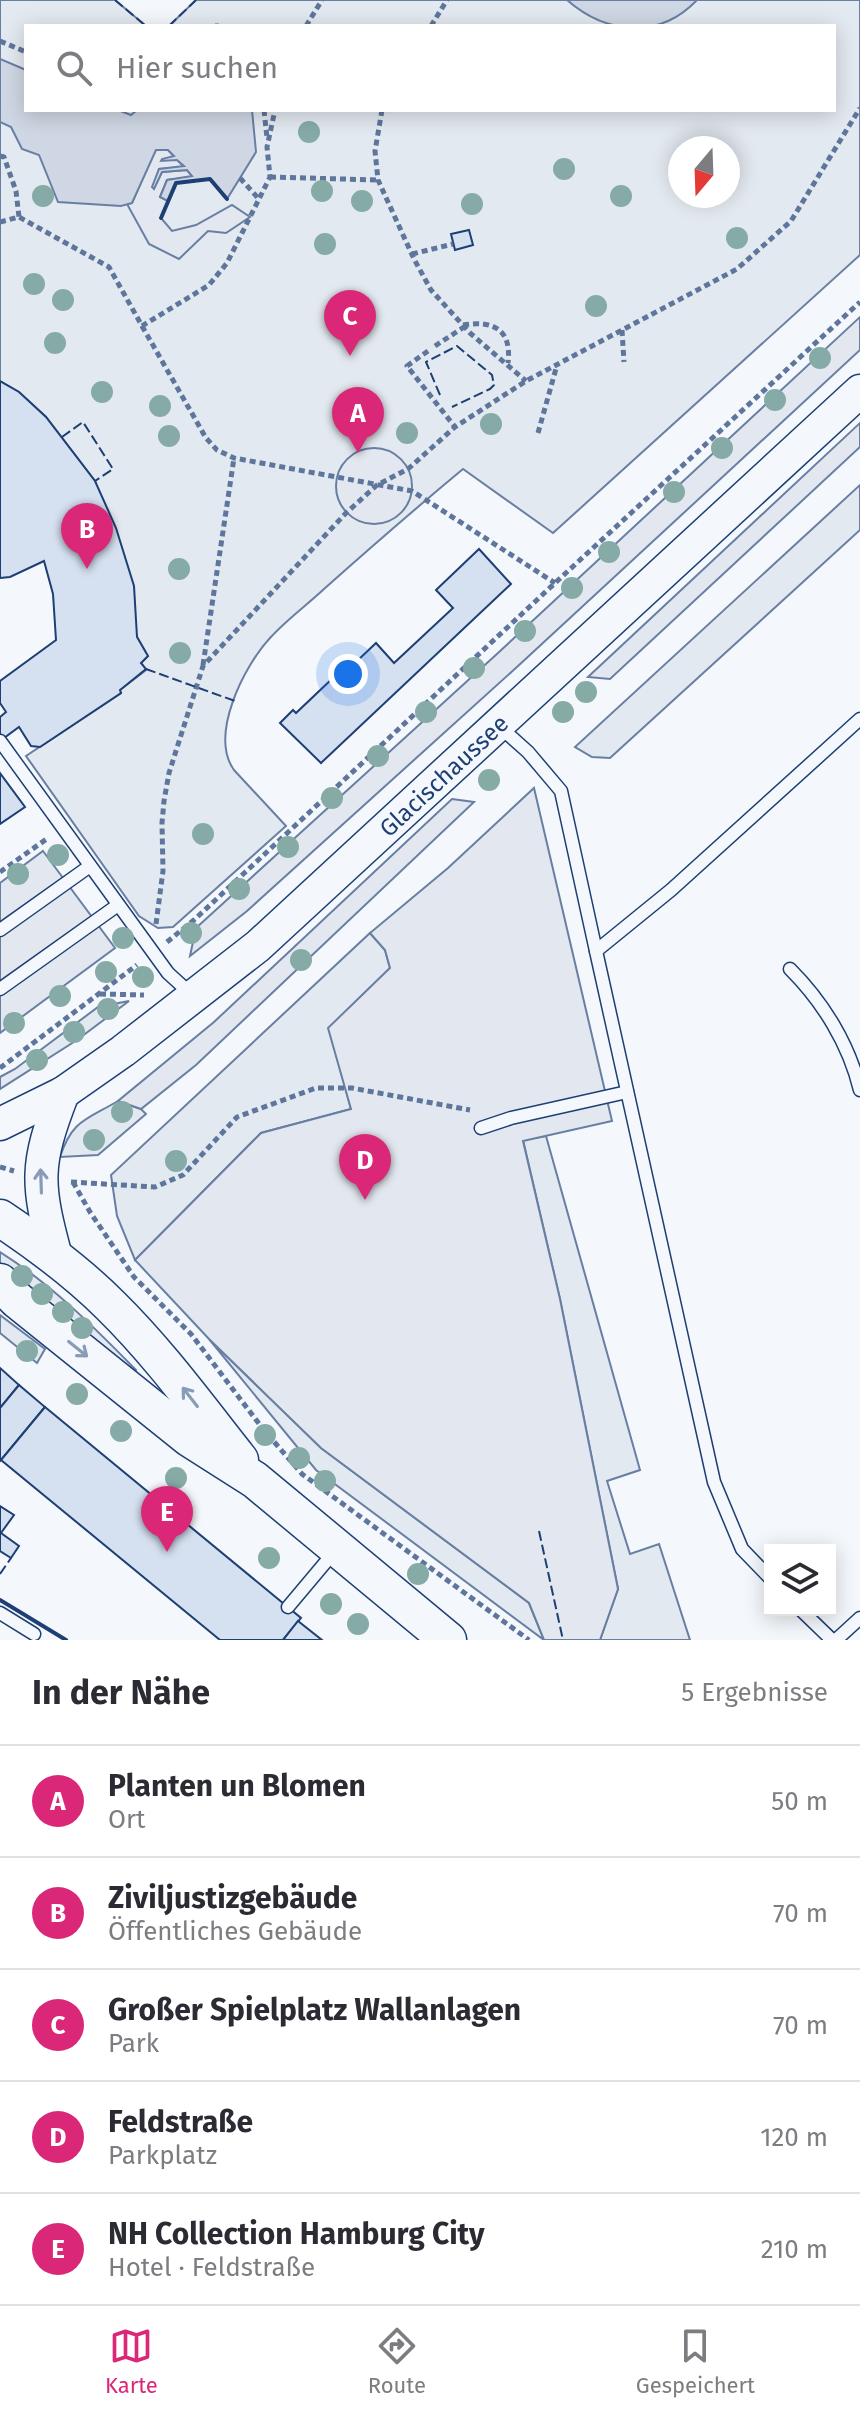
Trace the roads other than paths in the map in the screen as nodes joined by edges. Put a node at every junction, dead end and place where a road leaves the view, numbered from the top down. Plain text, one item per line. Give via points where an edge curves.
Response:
1 (860, 391) edge
2 (860, 719) edge
3 (499, 726) junction
4 (0, 741) edge
5 (90, 866) junction
6 (118, 905) junction
7 (0, 930) edge
8 (596, 951) junction
9 (790, 969) dead end
10 (0, 989) edge
11 (193, 996) junction
12 (860, 1090) edge
13 (627, 1092) junction
14 (63, 1093) junction
15 (0, 1124) edge
16 (481, 1128) dead end
17 (0, 1218) edge
18 (56, 1257) junction
19 (6, 1291) edge
20 (255, 1480) junction
21 (338, 1549) junction
22 (764, 1572) edge
23 (288, 1607) dead end
24 (0, 1613) edge
25 (808, 1616) edge
26 (860, 1618) edge
27 (34, 1634) dead end
28 (448, 1640) edge
29 (834, 1640) edge

1 - 3 street, Glacischaussee
2 - 8 lane
3 - 8 lane via 561,791
3 - 11 street, Glacischaussee via 258,946
4 - 5 lane
5 - 6 lane
5 - 7 lane
6 - 10 lane
6 - 11 lane via 168,973
8 - 13 lane
9 - 12 lane via 814,993 855,1069
11 - 14 street, Glacischaussee
13 - 16 lane
13 - 22 lane via 714,1482 742,1549
14 - 15 street, Glacischaussee
18 -> 14 street via 39,1177 46,1137
17 - 18 main road
20 -> 18 main road via 137,1334
19 -> 20 main road via 189,1438
20 - 21 main road
21 - 23 lane
21 - 28 main road
24 - 27 lane
25 - 29 lane
26 - 29 lane

